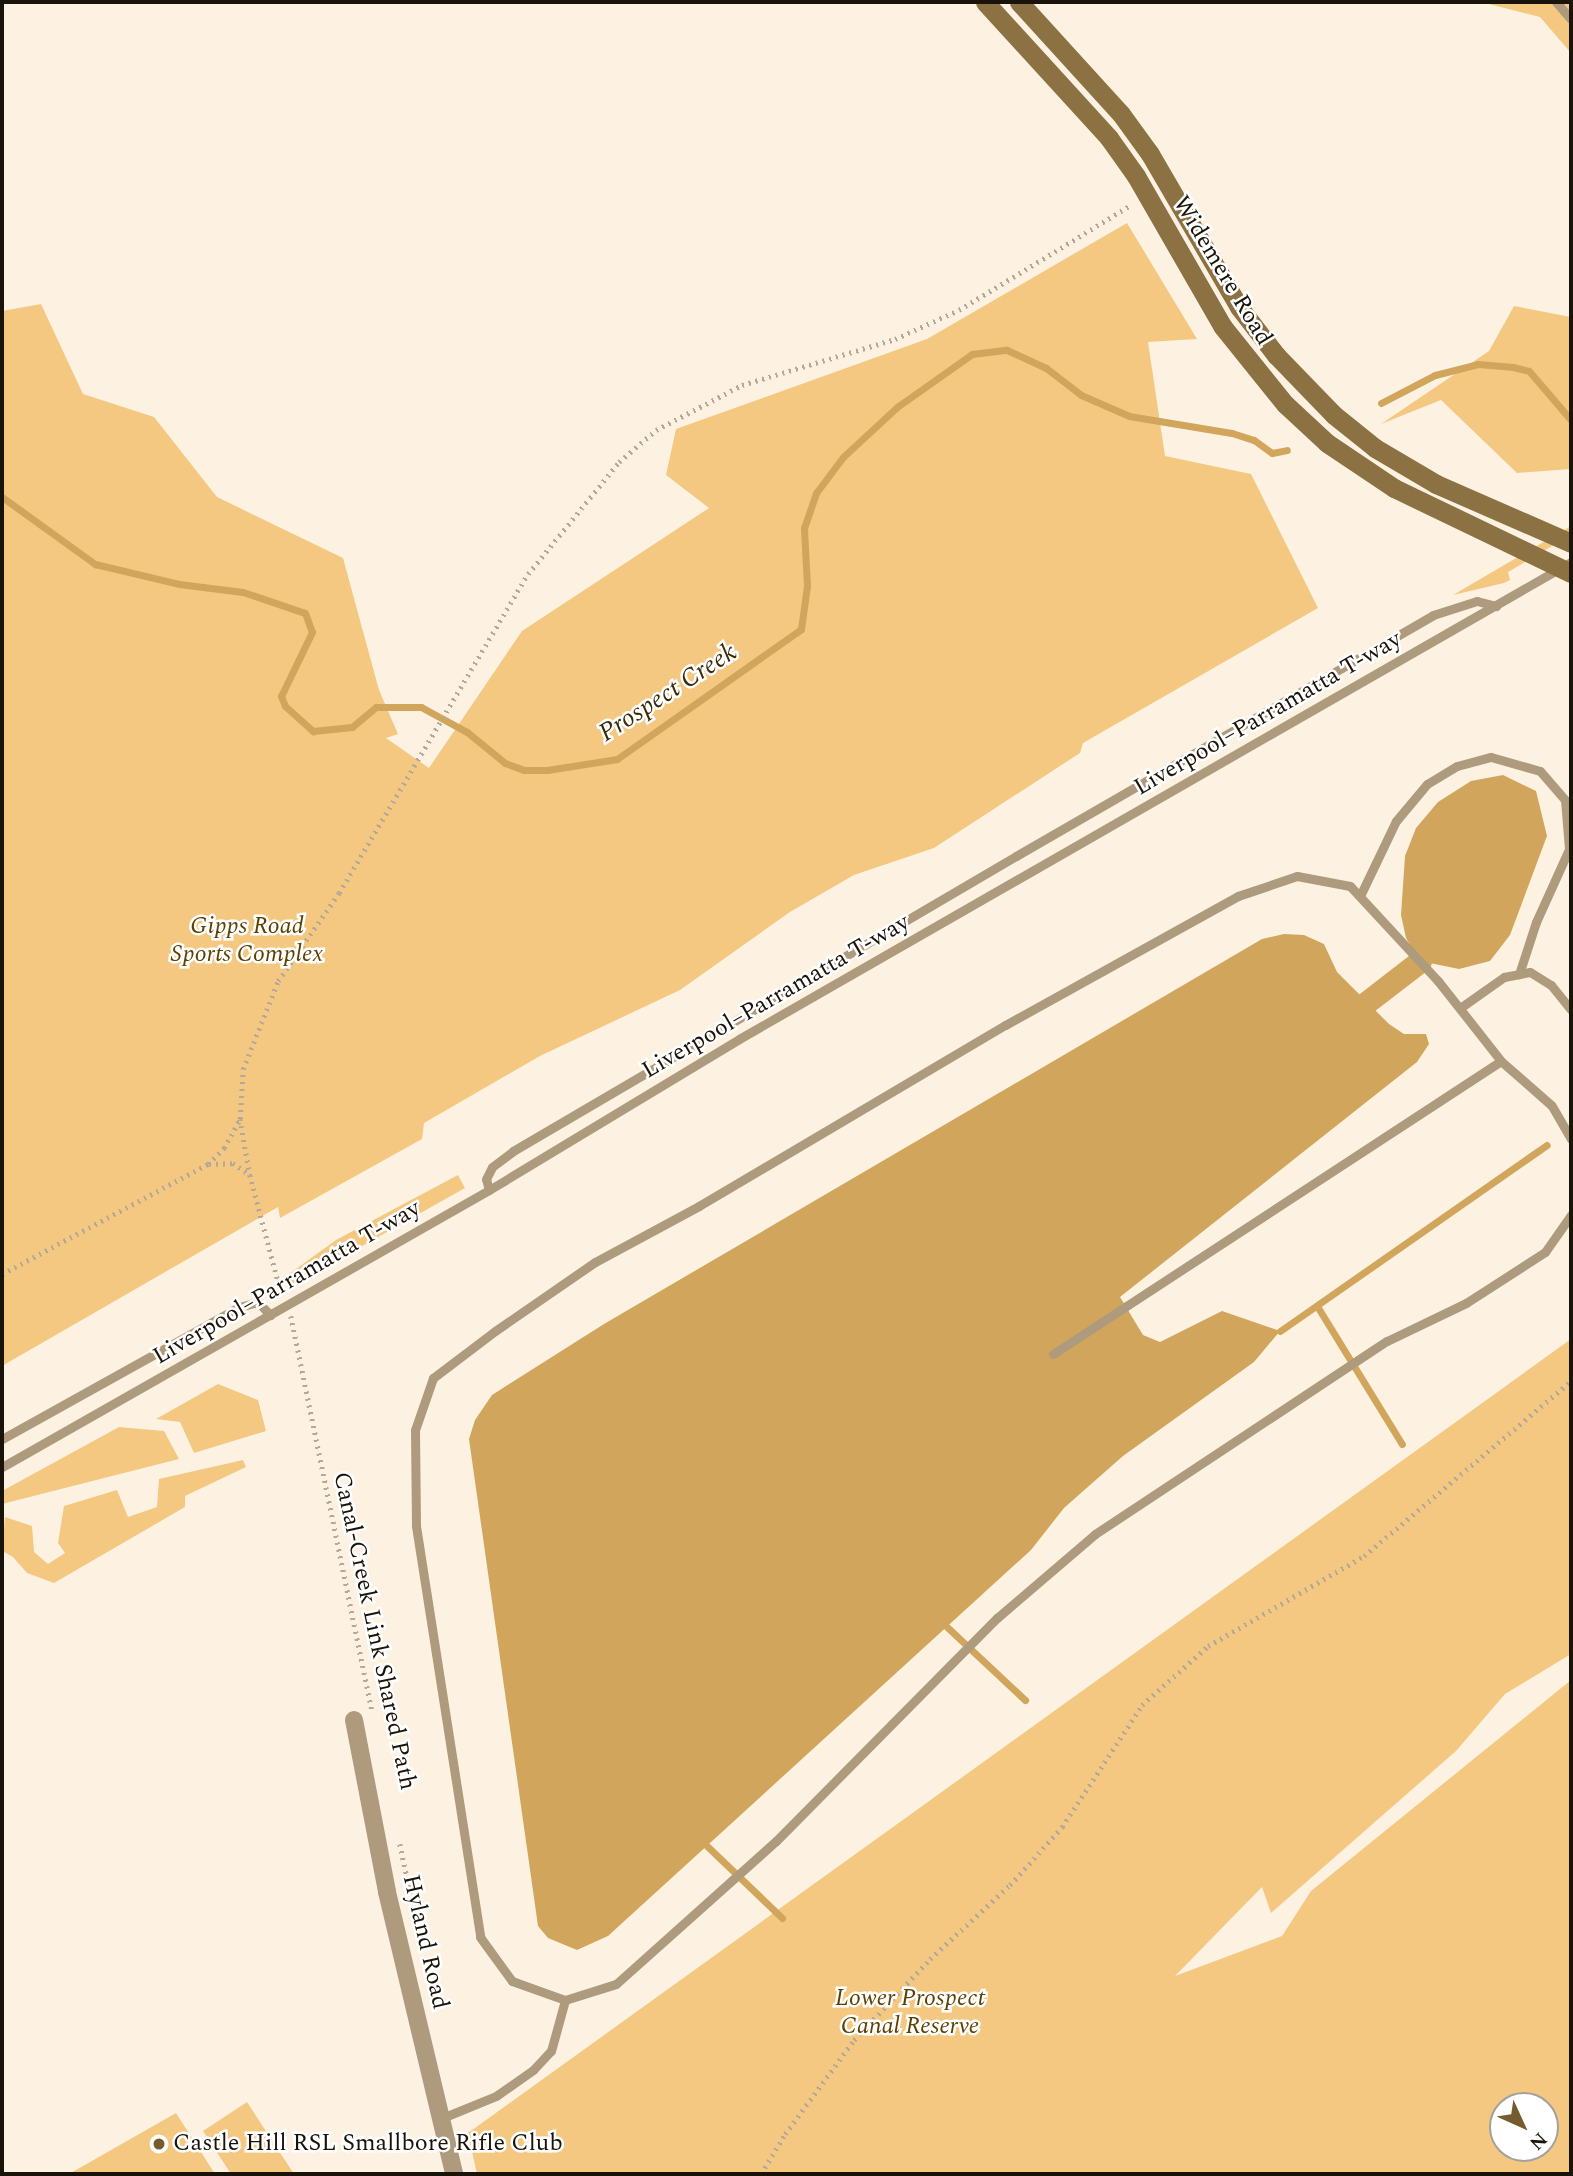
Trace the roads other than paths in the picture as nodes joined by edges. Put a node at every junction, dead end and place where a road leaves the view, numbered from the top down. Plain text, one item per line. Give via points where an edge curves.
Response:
1 (985, 2) edge
2 (1019, 2) edge
3 (1556, 2) edge
4 (1571, 19) edge
5 (1567, 541) edge
6 (1567, 568) edge
7 (1496, 606) junction
8 (1360, 896) junction
9 (1519, 974) junction
10 (1460, 1008) junction
11 (1571, 1010) edge
12 (1501, 1061) junction
13 (1571, 1139) edge
14 (489, 1190) junction
15 (1571, 1215) edge
16 (270, 1315) junction
17 (1053, 1354) dead end
18 (2, 1439) edge
19 (2, 1467) edge
20 (355, 1720) dead end
21 (565, 2000) junction
22 (442, 2118) junction
23 (454, 2174) edge

1 - 6 main road, Widemere Road via 1109,138 1236,346 1285,404 1360,467 1475,529
2 - 5 main road, Widemere Road via 1087,75 1150,153 1257,331 1334,415 1375,448 1436,484
3 - 4 lane
6 - 7 lane, Liverpool–Parramatta T-way
7 - 14 lane, Liverpool–Parramatta T-way via 739,1039
7 - 14 lane via 1477,601 1433,615 1016,856 513,1151 492,1167 486,1180
8 - 9 lane via 1396,821 1427,784 1457,766 1492,757 1540,771 1565,800 1569,849 1536,922
8 - 10 lane
8 - 21 lane via 1350,886 1297,876 1238,896 595,1262 433,1378 415,1430 416,1526 480,1937 512,1981
9 - 10 lane via 1504,977
9 - 11 lane via 1530,972 1551,985
10 - 12 lane
12 - 13 lane via 1551,1105
12 - 17 lane
14 - 16 lane, Liverpool–Parramatta T-way
15 - 21 lane via 1545,1252 1466,1303 1387,1341 1095,1534 997,1618 776,1841 616,1984
16 - 18 lane via 258,1302 239,1307
16 - 19 lane, Liverpool–Parramatta T-way
20 - 22 street, Hyland Road via 387,1892
21 - 22 lane via 551,2051 533,2070 496,2096
22 - 23 street, Hyland Road

